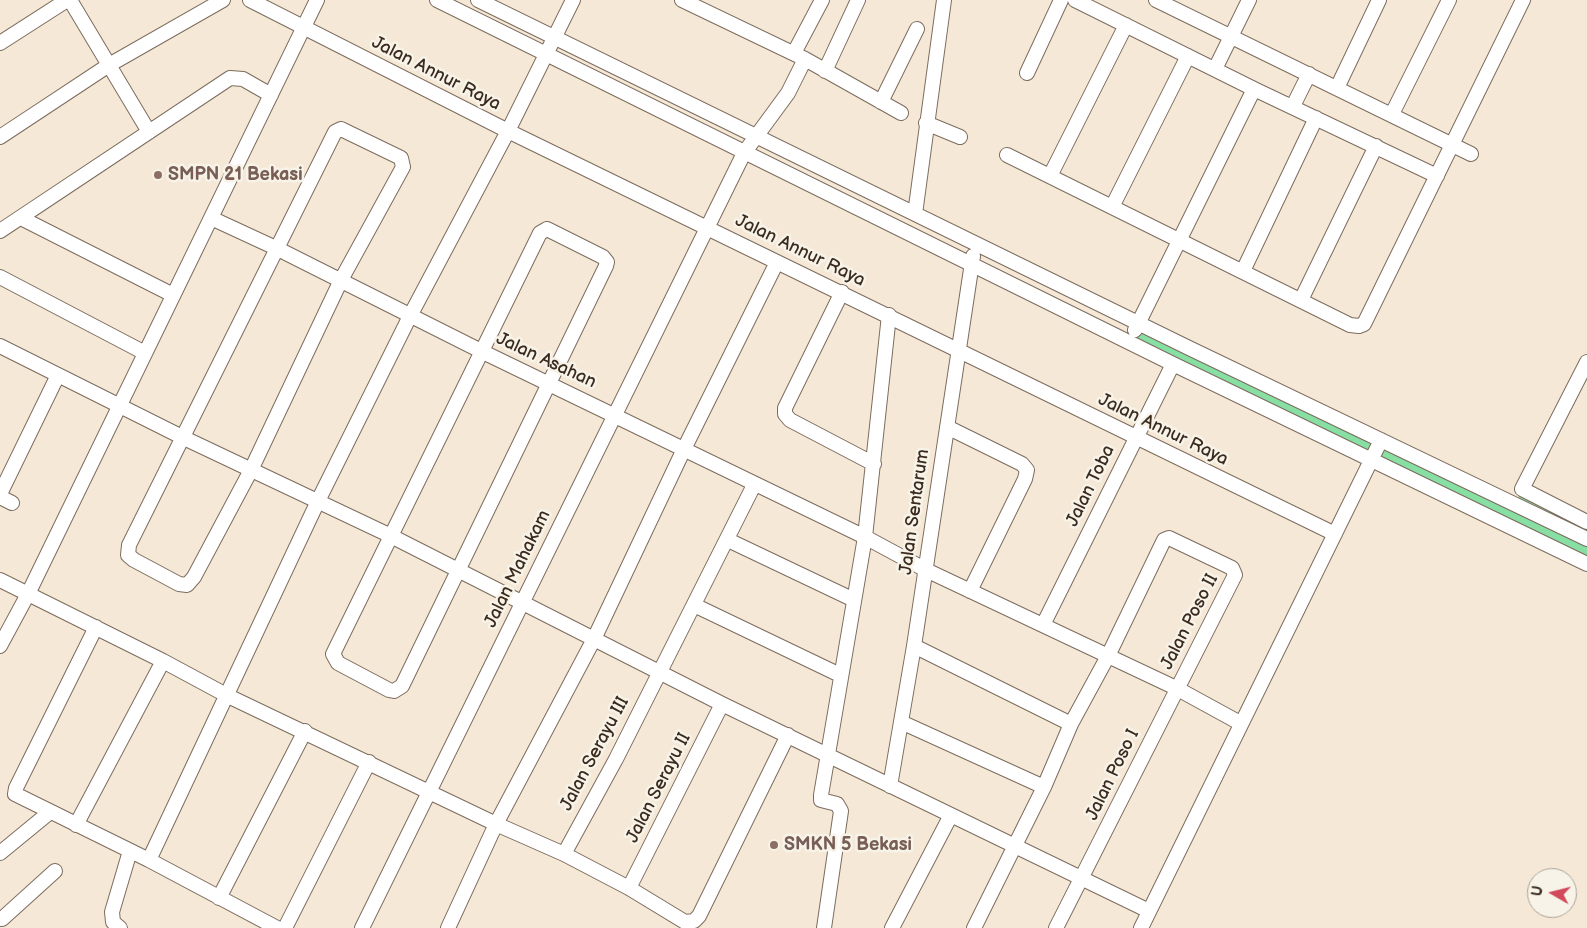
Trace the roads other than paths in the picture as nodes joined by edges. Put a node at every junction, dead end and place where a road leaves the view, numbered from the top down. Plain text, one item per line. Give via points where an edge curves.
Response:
1 (68, 0) edge
2 (223, 0) edge
3 (250, 0) edge
4 (317, 0) edge
5 (437, 0) edge
6 (478, 0) edge
7 (573, 0) edge
8 (682, 0) edge
9 (822, 0) edge
10 (858, 0) edge
11 (944, 0) edge
12 (1061, 0) edge
13 (1075, 0) edge
14 (1156, 0) edge
15 (1249, 0) edge
16 (1379, 0) edge
17 (1449, 0) edge
18 (1523, 0) edge
19 (1177, 5) edge
20 (1126, 25) junction
21 (304, 28) junction
22 (917, 29) dead end
23 (555, 37) junction
24 (1231, 37) junction
25 (0, 43) edge
26 (547, 54) junction
27 (800, 56) junction
28 (1188, 56) junction
29 (110, 65) junction
30 (1215, 69) junction
31 (825, 71) junction
32 (1027, 73) dead end
33 (1309, 74) junction
34 (1337, 88) junction
35 (1254, 89) junction
36 (271, 95) junction
37 (881, 102) junction
38 (1293, 106) junction
39 (901, 113) dead end
40 (1392, 114) junction
41 (1316, 118) junction
42 (926, 123) junction
43 (508, 131) junction
44 (149, 132) junction
45 (756, 134) junction
46 (0, 137) edge
47 (960, 137) dead end
48 (1452, 144) junction
49 (1376, 146) junction
50 (744, 153) junction
51 (1007, 154) dead end
52 (1471, 154) dead end
53 (1050, 176) junction
54 (1437, 176) junction
55 (1112, 207) junction
56 (915, 214) junction
57 (21, 218) junction
58 (211, 218) junction
59 (1, 227) edge
60 (708, 227) junction
61 (1180, 242) junction
62 (974, 243) junction
63 (278, 248) junction
64 (778, 262) junction
65 (972, 264) junction
66 (1243, 271) junction
67 (0, 277) edge
68 (341, 280) junction
69 (842, 292) junction
70 (173, 295) junction
71 (1301, 300) junction
72 (889, 315) junction
73 (410, 316) junction
74 (1139, 323) junction
75 (1130, 341) junction
76 (0, 346) edge
77 (483, 352) junction
78 (959, 352) junction
79 (145, 353) junction
80 (1587, 362) edge
81 (1174, 364) junction
82 (58, 374) junction
83 (550, 383) junction
84 (120, 405) junction
85 (616, 415) junction
86 (947, 427) junction
87 (184, 438) junction
88 (1136, 438) junction
89 (1381, 440) junction
90 (684, 449) junction
91 (1371, 460) junction
92 (874, 464) junction
93 (251, 470) junction
94 (754, 485) junction
95 (1522, 489) junction
96 (4, 498) edge
97 (318, 501) junction
98 (1516, 504) junction
99 (1587, 522) edge
100 (1334, 534) junction
101 (389, 535) junction
102 (864, 537) junction
103 (1587, 539) edge
104 (728, 540) junction
105 (1587, 564) edge
106 (926, 570) junction
107 (458, 571) junction
108 (0, 580) edge
109 (970, 590) junction
110 (28, 594) junction
111 (852, 599) junction
112 (522, 604) junction
113 (694, 605) junction
114 (1043, 625) junction
115 (96, 627) junction
116 (594, 639) junction
117 (0, 646) edge
118 (914, 646) junction
119 (1108, 656) junction
120 (163, 661) junction
121 (659, 671) junction
122 (840, 675) junction
123 (1176, 688) junction
124 (228, 696) junction
125 (722, 704) junction
126 (901, 722) junction
127 (1240, 723) junction
128 (1071, 724) junction
129 (305, 731) junction
130 (788, 735) junction
131 (827, 754) junction
132 (369, 762) junction
133 (890, 786) junction
134 (1044, 788) junction
135 (430, 793) junction
136 (50, 812) junction
137 (951, 815) junction
138 (496, 824) junction
139 (76, 825) junction
140 (1015, 845) junction
141 (130, 851) junction
142 (0, 853) edge
143 (564, 854) junction
144 (149, 860) junction
145 (55, 871) dead end
146 (1082, 878) junction
147 (629, 888) junction
148 (219, 898) junction
149 (1149, 911) junction
150 (4, 921) edge
151 (120, 928) edge
152 (277, 928) edge
153 (285, 928) edge
154 (362, 928) edge
155 (448, 928) edge
156 (824, 928) edge
157 (892, 928) edge
158 (974, 928) edge
159 (1056, 928) edge
160 (1141, 928) edge

1 - 25 street
1 - 29 street
2 - 29 street
3 - 21 street, Jalan Annur Raya
4 - 21 street
5 - 26 street
6 - 23 street
7 - 23 street
8 - 27 street
9 - 27 street, Jalan Mahakam
10 - 31 street
11 - 42 street
12 - 32 street
13 - 20 street
14 - 19 street
15 - 24 street
16 - 34 street
17 - 40 street
18 - 48 street
19 - 24 street
20 - 28 street
20 - 53 street
21 - 36 street
21 - 43 street, Jalan Annur Raya
22 - 37 street
23 - 26 street
23 - 45 street
24 - 30 street
24 - 33 street
26 - 43 street
26 - 50 street
27 - 31 street
27 - 45 street, Jalan Mahakam via 788,94
28 - 30 street
28 - 55 street
29 - 44 street
29 - 46 street
30 - 35 street
31 - 37 street
33 - 34 street
33 - 38 street
34 - 40 street
35 - 38 street
35 - 61 street
36 - 44 street via 242,79 230,78
36 - 58 street
37 - 39 street
38 - 41 street
40 - 48 street
41 - 49 street
41 - 66 street
42 - 47 street
42 - 56 street
43 - 60 street, Jalan Annur Raya
43 - 73 street
44 - 57 street
45 - 50 street, Jalan Mahakam
45 - 56 street
48 - 52 street
48 - 54 street
49 - 54 street
49 - 71 street
50 - 60 street, Jalan Mahakam
50 - 65 street
51 - 53 street
53 - 55 street
54 - 71 street via 1364,324 1350,325
55 - 61 street
56 - 62 street
57 - 59 street
57 - 70 street
58 - 63 street, Jalan Asahan
58 - 70 street
60 - 64 street, Jalan Annur Raya
60 - 85 street, Jalan Mahakam
61 - 66 street
61 - 74 street
62 - 65 street, Jalan Sentarum
62 - 74 street
63 - 68 street, Jalan Asahan
63 - 68 street via 335,132 341,129 352,132 401,158 403,164
63 - 87 street
64 - 69 street, Jalan Annur Raya
64 - 90 street
65 - 75 street
65 - 78 street, Jalan Sentarum
66 - 71 street
67 - 79 street
68 - 73 street, Jalan Asahan
68 - 93 street
69 - 72 street, Jalan Annur Raya
69 - 92 street via 785,408 785,414 790,420
70 - 79 street
72 - 78 street, Jalan Annur Raya
72 - 92 street
73 - 77 street, Jalan Asahan
73 - 97 street
74 - 75 street
74 - 89 street
75 - 81 street
76 - 82 street
77 - 83 street, Jalan Asahan
77 - 83 street via 540,233 547,229 607,262
77 - 101 street
78 - 86 street, Jalan Sentarum
78 - 88 street, Jalan Annur Raya
79 - 84 street
80 - 95 street
81 - 88 street, Jalan Toba
81 - 91 street
82 - 84 street
82 - 96 street
83 - 85 street, Jalan Asahan
83 - 107 street
84 - 87 street
84 - 110 street
85 - 90 street, Jalan Asahan
85 - 112 street, Jalan Mahakam
86 - 106 street, Jalan Sentarum
86 - 109 street via 1022,464 1027,470
87 - 93 street
87 - 93 street via 130,545 128,555 180,584 188,585 194,577
88 - 100 street, Jalan Annur Raya
88 - 114 street, Jalan Toba
89 - 91 street
89 - 98 street
90 - 94 street, Jalan Asahan
90 - 116 street
91 - 100 street
91 - 105 street
92 - 102 street
93 - 97 street
94 - 102 street, Jalan Asahan
94 - 104 street, Jalan Serayu III
95 - 98 street
95 - 99 street
97 - 101 street
97 - 124 street
98 - 103 street
100 - 127 street
101 - 107 street
101 - 107 street via 333,654 335,660 389,690 402,686
102 - 106 street, Jalan Asahan
102 - 111 street
104 - 111 street
104 - 113 street, Jalan Serayu III
106 - 109 street, Jalan Asahan
106 - 118 street, Jalan Sentarum
107 - 112 street
108 - 110 street
109 - 114 street, Jalan Asahan
110 - 115 street
110 - 117 street
111 - 122 street
112 - 116 street
112 - 135 street, Jalan Mahakam
113 - 121 street, Jalan Serayu III
113 - 122 street
114 - 119 street, Jalan Asahan
115 - 120 street
115 - 136 street via 16,788 15,794 20,798
116 - 121 street
116 - 138 street
118 - 126 street, Jalan Sentarum
118 - 128 street
119 - 123 street, Jalan Asahan
119 - 123 street, Jalan Poso II via 1166,539 1172,539 1232,568 1235,575
119 - 128 street
120 - 124 street
120 - 139 street
121 - 125 street
121 - 143 street, Jalan Serayu III
122 - 131 street
123 - 127 street, Jalan Asahan
123 - 146 street, Jalan Poso I
124 - 129 street
124 - 144 street
125 - 130 street
125 - 147 street, Jalan Serayu II
126 - 133 street, Jalan Sentarum
126 - 134 street
127 - 149 street
128 - 134 street
129 - 132 street
129 - 148 street
130 - 131 street
130 - 147 street via 694,920 686,922
131 - 133 street
131 - 156 street via 821,800 837,804 841,811
132 - 135 street
132 - 153 street
133 - 137 street
134 - 140 street
135 - 138 street
135 - 154 street, Jalan Mahakam
136 - 139 street
136 - 142 street
137 - 140 street
137 - 157 street
138 - 143 street
138 - 155 street
139 - 141 street
140 - 146 street
140 - 158 street
141 - 144 street
141 - 151 street via 112,912 113,922
143 - 147 street
144 - 148 street
145 - 150 street
146 - 149 street
146 - 159 street, Jalan Poso I
148 - 152 street
149 - 160 street

